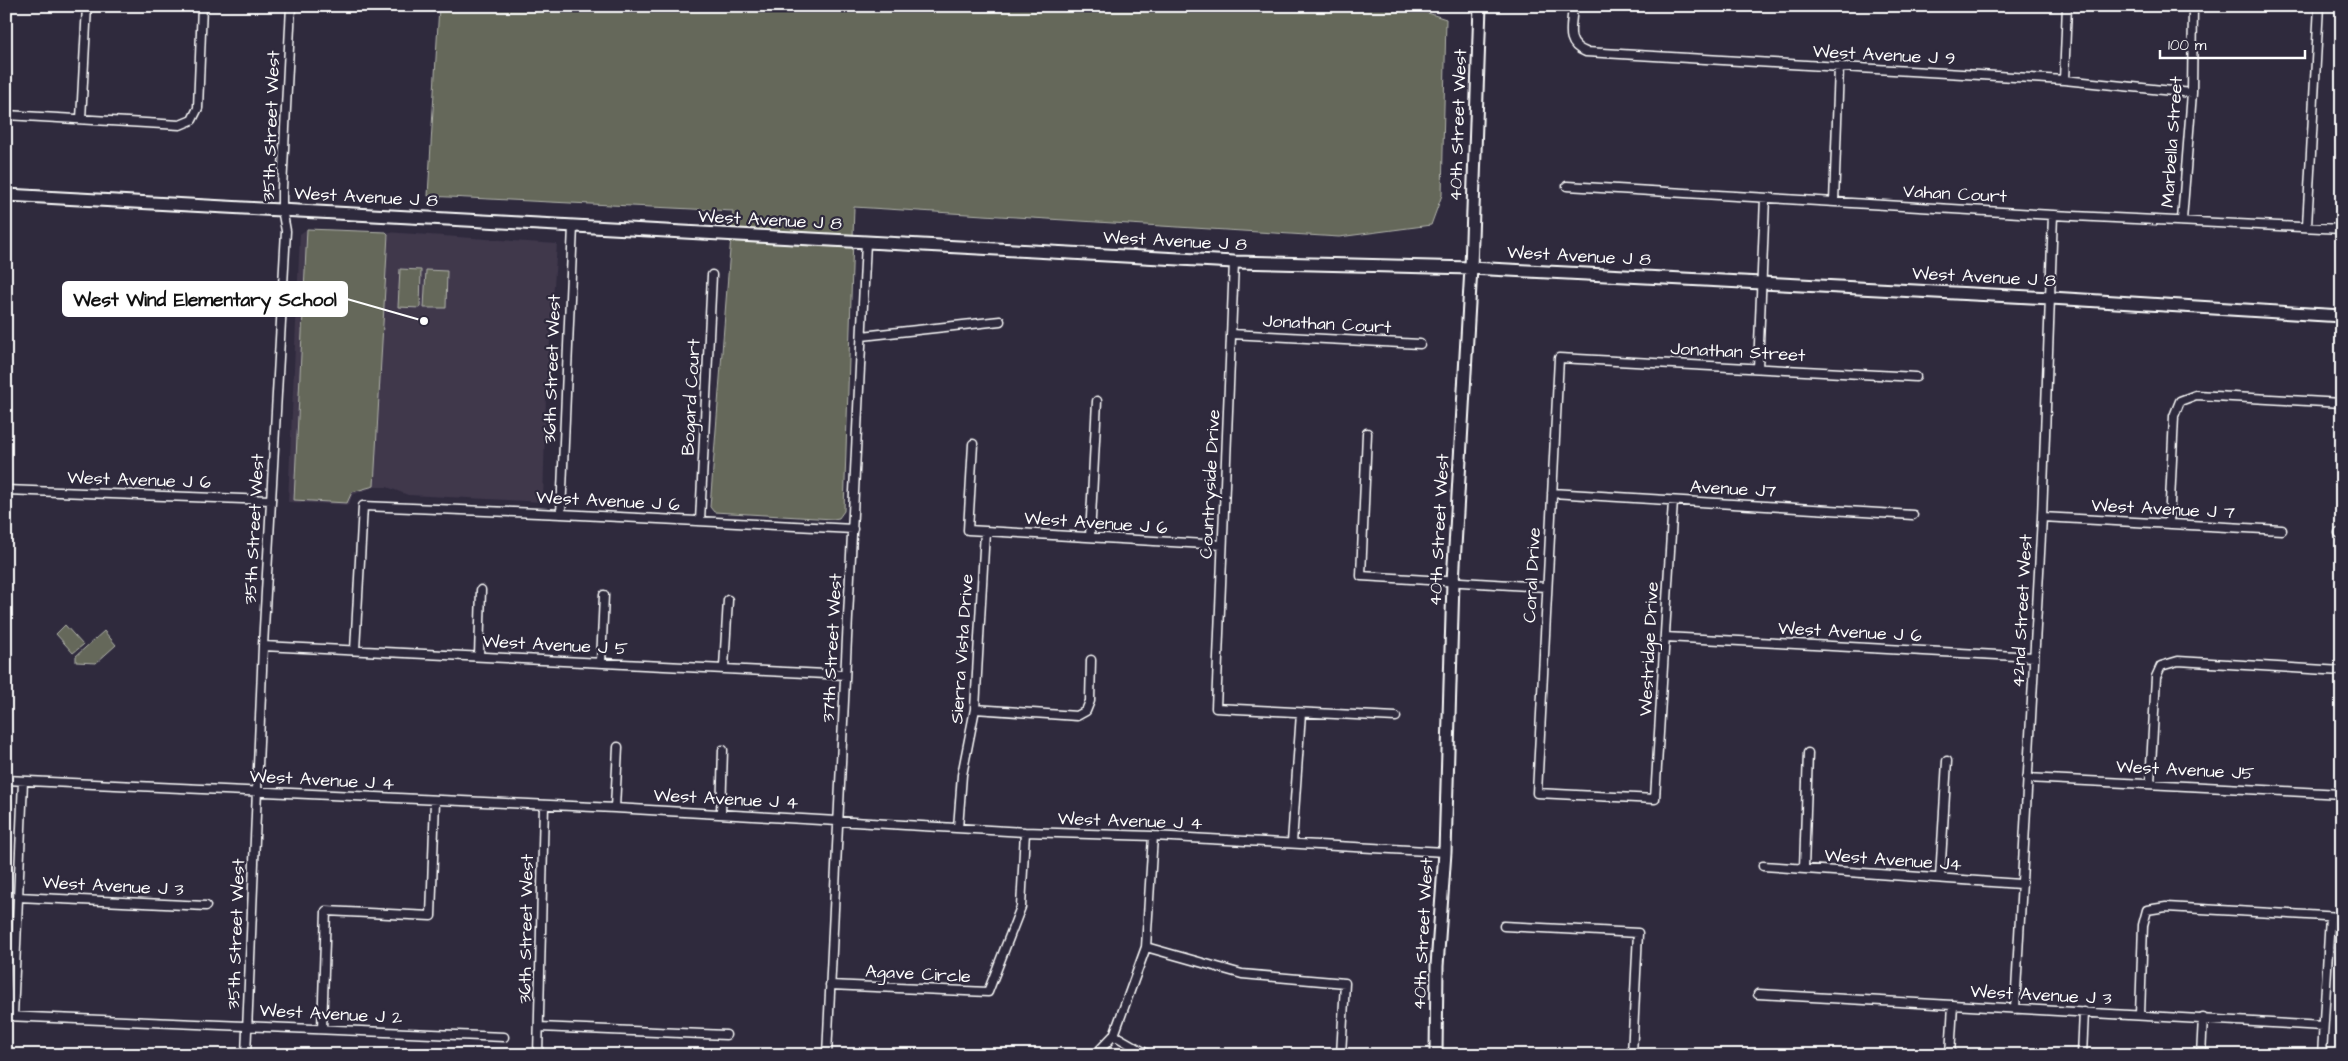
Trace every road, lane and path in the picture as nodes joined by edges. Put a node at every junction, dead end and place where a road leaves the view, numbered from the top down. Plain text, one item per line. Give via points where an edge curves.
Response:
1 (87, 6) edge
2 (202, 6) edge
3 (291, 6) edge
4 (1480, 6) edge
5 (1572, 6) edge
6 (2068, 6) edge
7 (2193, 6) edge
8 (2319, 6) edge
9 (1839, 67) junction
10 (2064, 80) junction
11 (2192, 93) junction
12 (6, 115) edge
13 (81, 119) junction
14 (1567, 186) dead end
15 (6, 195) edge
16 (1765, 198) junction
17 (1834, 202) junction
18 (282, 209) junction
19 (2054, 215) junction
20 (2182, 220) junction
21 (573, 226) junction
22 (2307, 226) junction
23 (2342, 229) edge
24 (866, 242) junction
25 (1234, 262) junction
26 (1471, 268) junction
27 (712, 275) dead end
28 (1761, 282) junction
29 (2051, 298) junction
30 (2342, 316) edge
31 (1000, 321) dead end
32 (1232, 334) junction
33 (862, 336) junction
34 (1420, 344) dead end
35 (1559, 358) joint
36 (1758, 368) junction
37 (1916, 377) dead end
38 (1097, 401) dead end
39 (2342, 403) edge
40 (1367, 433) dead end
41 (973, 444) dead end
42 (6, 490) edge
43 (1552, 493) junction
44 (271, 500) junction
45 (1673, 501) junction
46 (561, 514) junction
47 (1913, 515) dead end
48 (2042, 517) junction
49 (700, 520) junction
50 (2169, 524) junction
51 (852, 529) junction
52 (2282, 530) dead end
53 (985, 531) junction
54 (1090, 538) junction
55 (1222, 545) junction
56 (1453, 582) junction
57 (1546, 587) junction
58 (481, 590) dead end
59 (604, 595) dead end
60 (728, 600) dead end
61 (1665, 637) junction
62 (263, 646) junction
63 (355, 650) junction
64 (479, 656) junction
65 (2034, 657) junction
66 (1091, 660) dead end
67 (601, 662) junction
68 (724, 667) junction
69 (2342, 671) edge
70 (845, 675) junction
71 (976, 709) junction
72 (1301, 713) junction
73 (1396, 717) dead end
74 (618, 747) dead end
75 (723, 750) dead end
76 (1808, 753) dead end
77 (1947, 761) dead end
78 (2027, 778) junction
79 (6, 780) edge
80 (23, 781) junction
81 (2150, 783) junction
82 (257, 792) junction
83 (2342, 794) edge
84 (1655, 799) joint
85 (435, 800) junction
86 (544, 805) junction
87 (615, 808) junction
88 (721, 813) junction
89 (838, 820) junction
90 (958, 828) junction
91 (1025, 832) junction
92 (1153, 836) junction
93 (1292, 843) junction
94 (1444, 852) junction
95 (1763, 866) dead end
96 (1804, 868) junction
97 (1940, 878) junction
98 (2020, 884) junction
99 (18, 896) junction
100 (206, 906) dead end
101 (2330, 917) junction
102 (2342, 917) edge
103 (1504, 926) dead end
104 (1146, 947) junction
105 (830, 985) junction
106 (1758, 994) dead end
107 (1953, 1005) junction
108 (2015, 1009) junction
109 (2084, 1012) junction
110 (2140, 1015) junction
111 (10, 1016) edge
112 (2202, 1018) junction
113 (247, 1025) junction
114 (539, 1026) junction
115 (2324, 1026) junction
116 (322, 1029) junction
117 (726, 1035) dead end
118 (1114, 1035) junction
119 (504, 1037) dead end
120 (246, 1055) edge
121 (538, 1055) edge
122 (827, 1055) edge
123 (1096, 1055) edge
124 (1149, 1055) edge
125 (1341, 1055) edge
126 (1436, 1055) edge
127 (1632, 1055) edge
128 (1950, 1055) edge
129 (2082, 1055) edge
130 (2200, 1055) edge
131 (2322, 1055) edge

1 - 13 street
2 - 13 street via 198,108 192,120 180,125
3 - 18 street, 35th Street West
4 - 26 street, 40th Street West
5 - 9 street, West Avenue J 9 via 1571,40 1576,48 1586,52
6 - 10 street
7 - 11 street, Marbella Street
8 - 22 street
9 - 10 street, West Avenue J 9
9 - 17 street
10 - 11 street, West Avenue J 9
11 - 20 street, Marbella Street
12 - 13 street
14 - 16 street, Vahan Court
15 - 18 street, West Avenue J 8
16 - 17 street, Vahan Court
16 - 28 street
17 - 19 street, Vahan Court
18 - 21 street, West Avenue J 8
18 - 44 street, 35th Street West via 286,231
19 - 20 street, Vahan Court
19 - 29 street, 42nd Street West
20 - 22 street, Vahan Court
21 - 24 street, West Avenue J 8
21 - 46 street, 36th Street West
22 - 23 street, Vahan Court
24 - 25 street, West Avenue J 8
24 - 33 street, 37th Street West
25 - 26 street, West Avenue J 8
25 - 32 street, Countryside Drive
26 - 28 street, West Avenue J 8
26 - 56 street, 40th Street West
27 - 49 street, Bogard Court
28 - 29 street, West Avenue J 8
28 - 36 street
29 - 30 street, West Avenue J 8
29 - 48 street, 42nd Street West
31 - 33 street
32 - 34 street, Jonathan Court
32 - 55 street, Countryside Drive
33 - 51 street, 37th Street West
35 - 36 street, Jonathan Street
35 - 43 street, Coral Drive
36 - 37 street, Jonathan Street
38 - 54 street
39 - 50 street via 2196,395 2180,401 2174,416
40 - 56 street via 1361,576
41 - 53 street, West Avenue J 6 via 968,530
42 - 44 street, West Avenue J 6
43 - 45 street, Avenue J7
43 - 57 street, Coral Drive
44 - 62 street, 35th Street West
45 - 47 street, Avenue J7
45 - 61 street, Westridge Drive
46 - 49 street, West Avenue J 6
46 - 63 street, West Avenue J 6 via 363,506
48 - 50 street, West Avenue J 7
48 - 65 street, 42nd Street West
49 - 51 street, West Avenue J 6
50 - 52 street, West Avenue J 7
51 - 70 street, 37th Street West
53 - 54 street, West Avenue J 6
53 - 71 street, Sierra Vista Drive
54 - 55 street, West Avenue J 6
55 - 72 street, Countryside Drive via 1216,708
56 - 57 street
56 - 94 street, 40th Street West
57 - 84 street, Coral Drive via 1537,793
58 - 64 street
59 - 67 street
60 - 68 street
61 - 65 street, West Avenue J 6
61 - 84 street, Westridge Drive
62 - 63 street, West Avenue J 5
62 - 82 street, 35th Street West
63 - 64 street, West Avenue J 5
64 - 67 street, West Avenue J 5
65 - 78 street, 42nd Street West
66 - 71 street via 1090,701 1086,711 1077,716
67 - 68 street, West Avenue J 5
68 - 70 street, West Avenue J 5
69 - 81 street via 2178,661 2161,666 2156,677
70 - 89 street, 37th Street West
71 - 90 street, Sierra Vista Drive via 962,775
72 - 73 street
72 - 93 street
74 - 87 street
75 - 88 street
76 - 96 street
77 - 97 street
78 - 81 street, West Avenue J5
78 - 98 street, 42nd Street West
79 - 80 street, West Avenue J 4
80 - 82 street, West Avenue J 4
80 - 99 street
81 - 83 street, West Avenue J5
82 - 85 street, West Avenue J 4
82 - 113 street, 35th Street West
85 - 86 street, West Avenue J 4
85 - 116 street via 431,916 326,911
86 - 87 street, West Avenue J 4
86 - 114 street, 36th Street West
87 - 88 street, West Avenue J 4
88 - 89 street, West Avenue J 4
89 - 90 street, West Avenue J 4
89 - 105 street, 37th Street West
90 - 91 street, West Avenue J 4
91 - 92 street, West Avenue J 4
91 - 105 street, Agave Circle via 1021,908 988,992
92 - 93 street, West Avenue J 4
92 - 104 street
93 - 94 street, West Avenue J 4
94 - 126 street, 40th Street West via 1437,966
95 - 96 street, West Avenue J4
96 - 97 street, West Avenue J4
97 - 98 street, West Avenue J4
98 - 108 street, 42nd Street West
99 - 100 street, West Avenue J 3
99 - 111 street
101 - 102 street
101 - 110 street via 2166,907 2147,910 2143,925
101 - 115 street
103 - 127 street via 1638,933
104 - 118 street
104 - 125 street via 1242,974 1345,983
105 - 122 street, 37th Street West
106 - 107 street, West Avenue J 3
107 - 108 street, West Avenue J 3
107 - 128 street
108 - 109 street, West Avenue J 3
109 - 110 street, West Avenue J 3
109 - 129 street
110 - 112 street, West Avenue J 3
111 - 113 street, West Avenue J 2
112 - 115 street, West Avenue J 3
112 - 130 street
113 - 116 street, West Avenue J 2
113 - 120 street, 35th Street West
114 - 117 street
114 - 121 street, 36th Street West
115 - 131 street
116 - 119 street, West Avenue J 2
118 - 123 street
118 - 124 street

